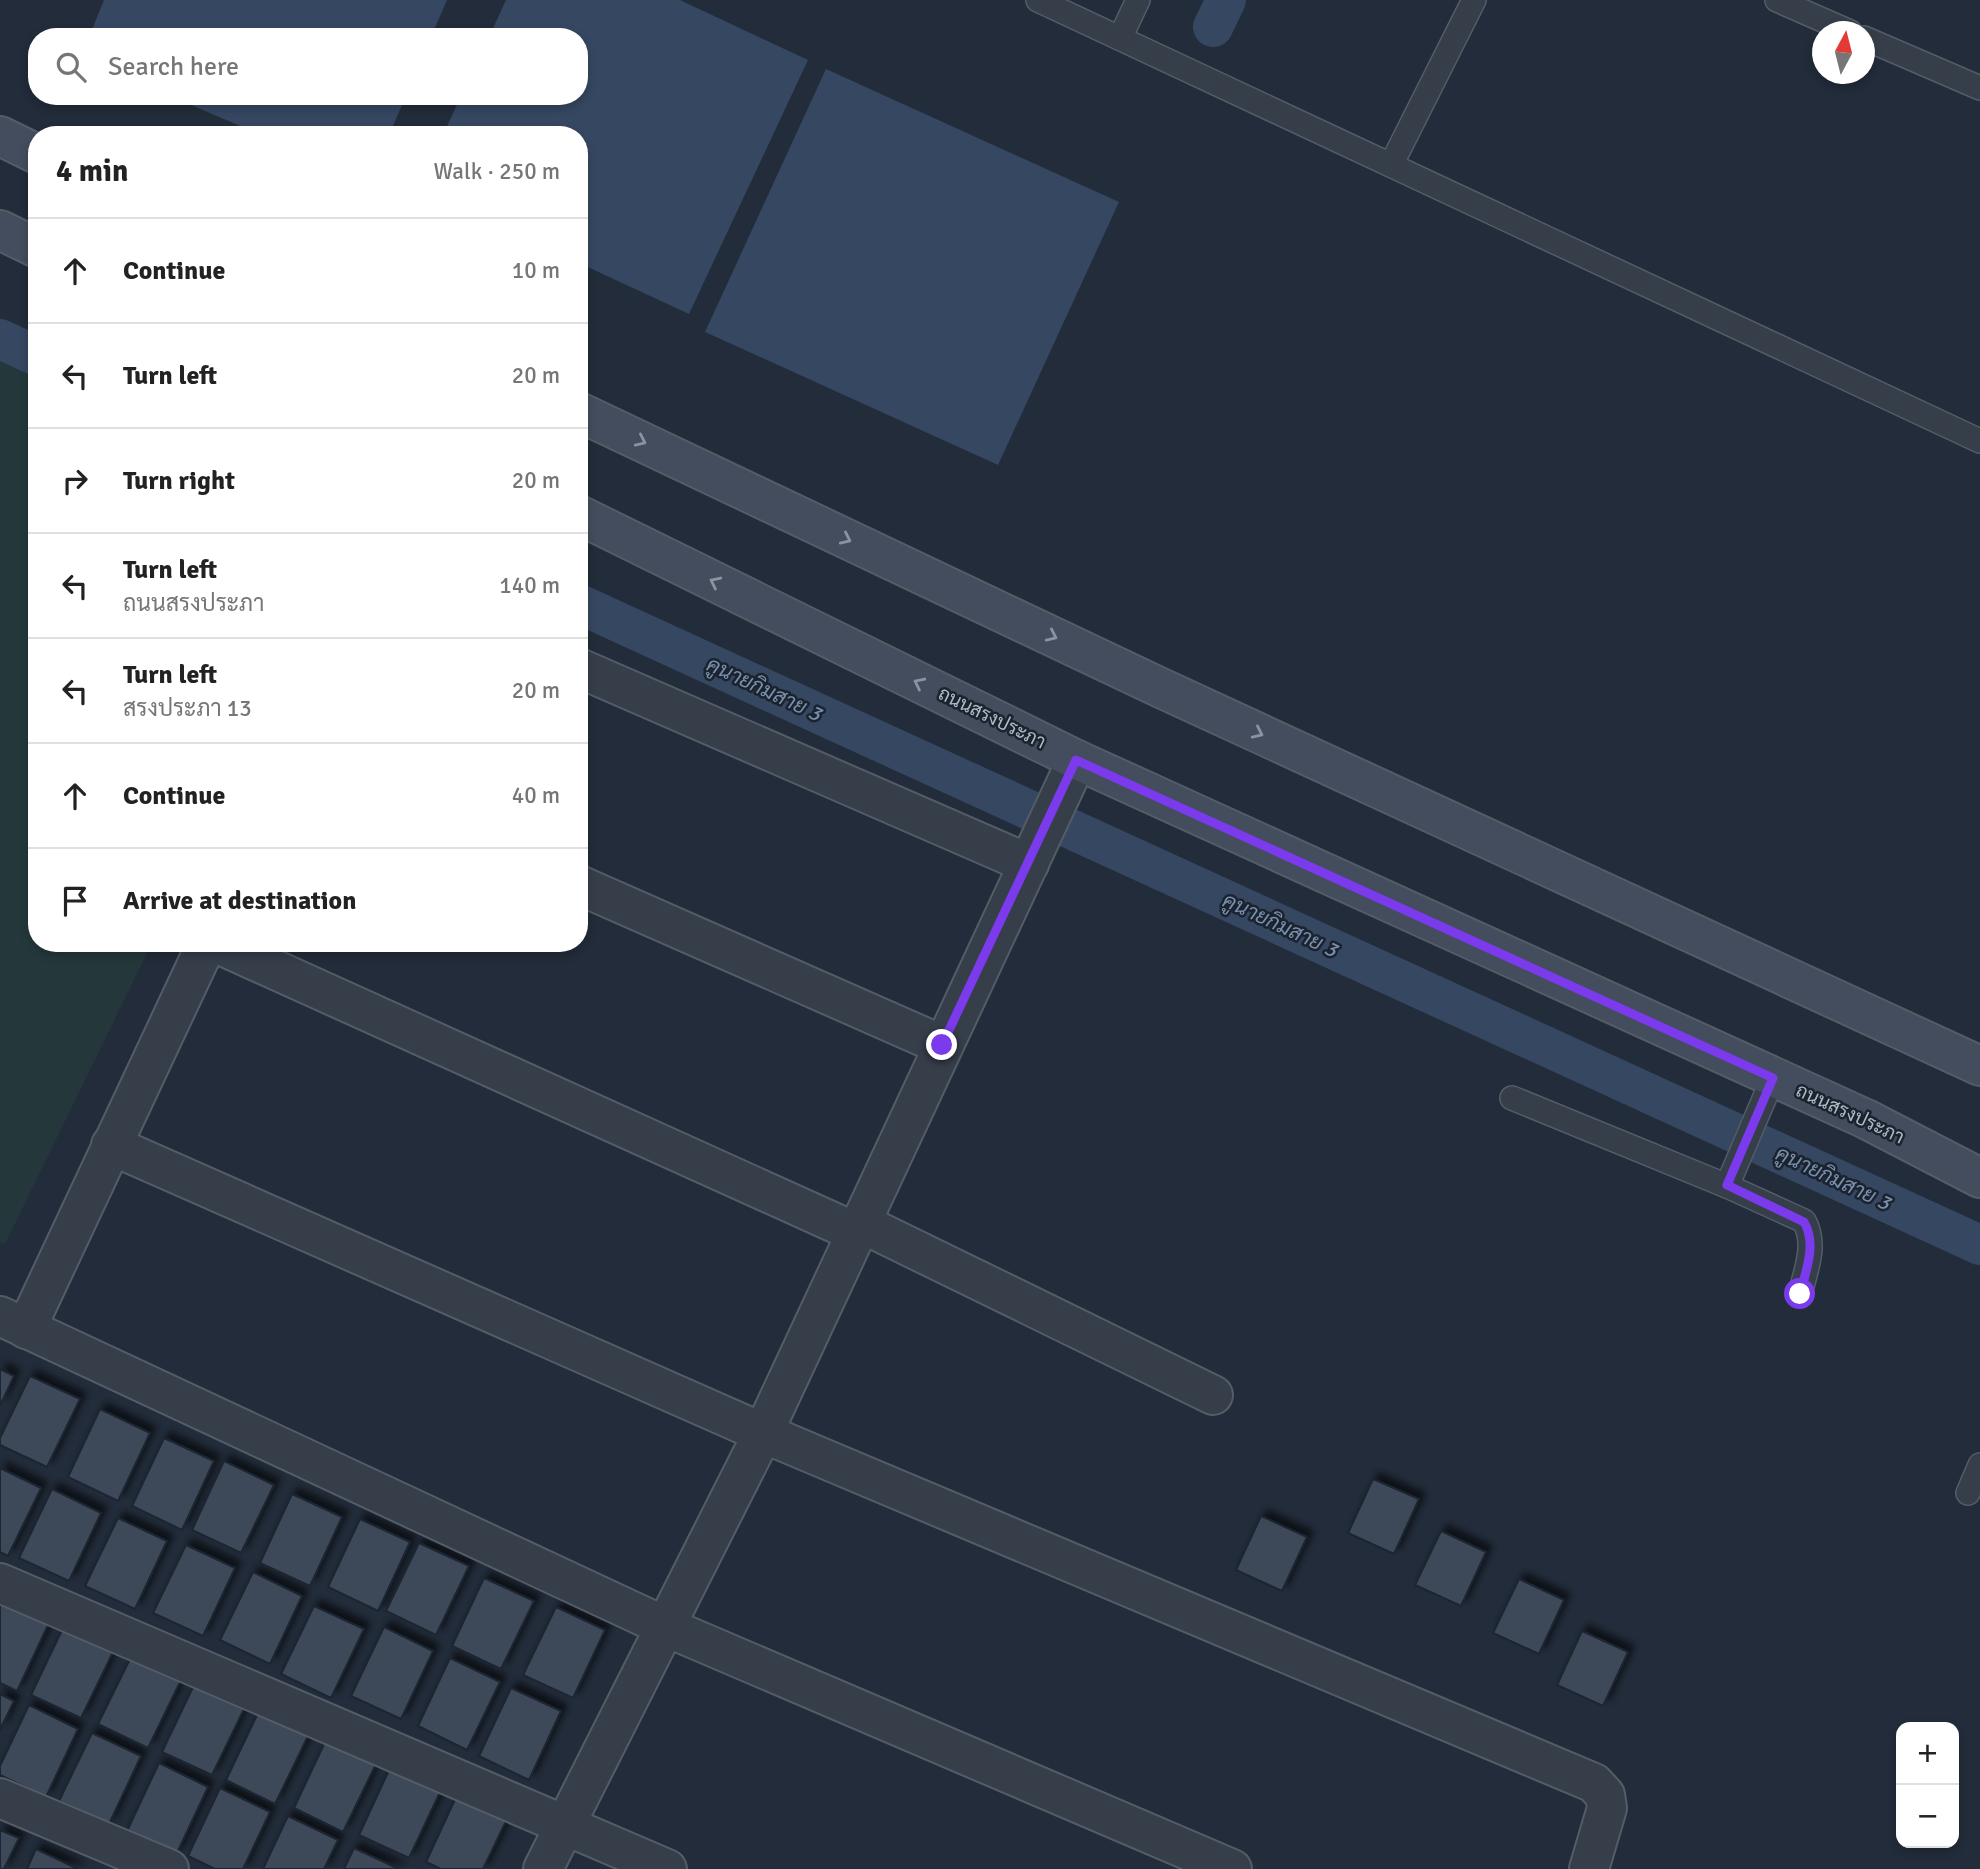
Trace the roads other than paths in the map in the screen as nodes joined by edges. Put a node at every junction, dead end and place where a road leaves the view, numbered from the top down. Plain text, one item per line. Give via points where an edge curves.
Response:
1 (1038, 0) edge
2 (1138, 0) edge
3 (1474, 0) edge
4 (1777, 0) edge
5 (1825, 21) edge
6 (1120, 38) junction
7 (1875, 43) edge
8 (1980, 88) edge
9 (0, 136) edge
10 (28, 150) edge
11 (1391, 164) junction
12 (0, 229) edge
13 (28, 243) edge
14 (588, 416) edge
15 (1980, 441) edge
16 (588, 520) edge
17 (588, 672) edge
18 (1069, 777) junction
19 (1033, 857) junction
20 (588, 889) edge
21 (203, 952) edge
22 (236, 952) edge
23 (942, 1045) junction
24 (1980, 1066) edge
25 (1773, 1078) junction
26 (1512, 1098) dead end
27 (110, 1145) junction
28 (1980, 1178) edge
29 (1727, 1185) junction
30 (859, 1228) junction
31 (1800, 1294) dead end
32 (13, 1323) edge
33 (1213, 1395) dead end
34 (763, 1433) junction
35 (1980, 1465) edge
36 (1968, 1493) dead end
37 (0, 1584) edge
38 (663, 1626) junction
39 (0, 1798) edge
40 (567, 1827) junction
41 (169, 1869) edge
42 (543, 1869) edge
43 (667, 1869) edge
44 (1232, 1869) edge
45 (1589, 1869) edge

1 - 6 lane
2 - 6 lane
3 - 11 lane
4 - 5 lane
6 - 11 lane
7 - 8 lane
9 - 10 main road
11 - 15 lane
12 - 13 main road
14 -> 24 main road via 1161,688
18 -> 16 main road, ถนนสรงประภา
17 - 19 street
18 - 19 street
18 - 25 main road, ถนนสรงประภา
19 - 23 street
20 - 23 street
21 - 27 street
22 - 30 street
23 - 30 street
25 - 28 main road, ถนนสรงประภา via 1866,1119
25 - 29 lane
26 - 29 lane
27 - 32 street
27 - 34 street
29 - 31 lane via 1804,1222 1811,1247
30 - 33 street
30 - 34 street
32 - 38 street
34 - 38 street
34 - 45 street via 1594,1783 1605,1795 1607,1808
35 - 36 lane
37 - 40 street
38 - 40 street
38 - 44 street
39 - 41 street
40 - 42 street
40 - 43 street

